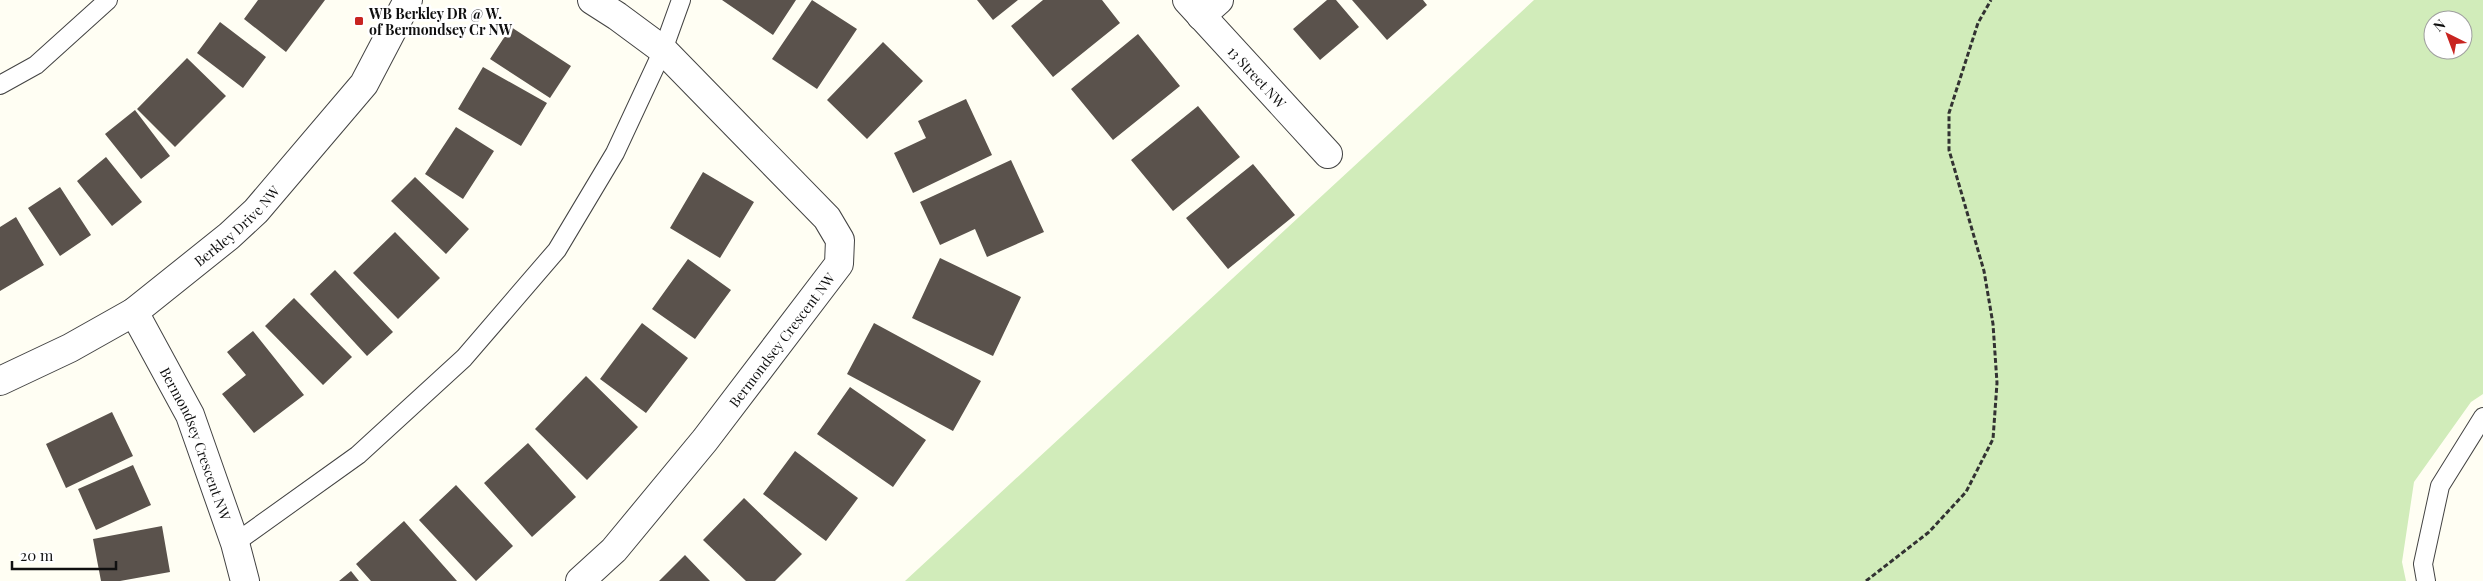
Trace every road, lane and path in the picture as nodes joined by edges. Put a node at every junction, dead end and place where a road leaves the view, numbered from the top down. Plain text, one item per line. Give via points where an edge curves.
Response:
1 (108, 0) edge
2 (408, 0) edge
3 (592, 0) edge
4 (681, 0) edge
5 (1991, 0) edge
6 (1202, 5) edge
7 (664, 50) junction
8 (0, 85) edge
9 (1328, 154) dead end
10 (134, 312) junction
11 (0, 381) edge
12 (2483, 417) edge
13 (235, 542) junction
14 (245, 581) edge
15 (580, 581) edge
16 (1866, 581) edge
17 (2426, 581) edge

1 - 8 lane via 36,65
2 - 10 street, Berkley Drive NW via 364,84 256,211
3 - 7 street, Bermondsey Crescent NW
4 - 7 lane
5 - 16 path via 1978,23 1949,113 1949,150 1984,271 1993,324 1997,383 1992,439 1966,492 1929,532
6 - 9 street, 13 Street NW
7 - 13 lane via 615,153 557,250 470,350 358,456
7 - 15 street, Bermondsey Crescent NW via 827,218 840,240 839,264 699,447 614,550
10 - 11 street, Berkley Drive NW via 70,348
10 - 13 street, Bermondsey Crescent NW via 190,416
12 - 17 lane via 2440,486 2423,564
13 - 14 street, Bermondsey Crescent NW

